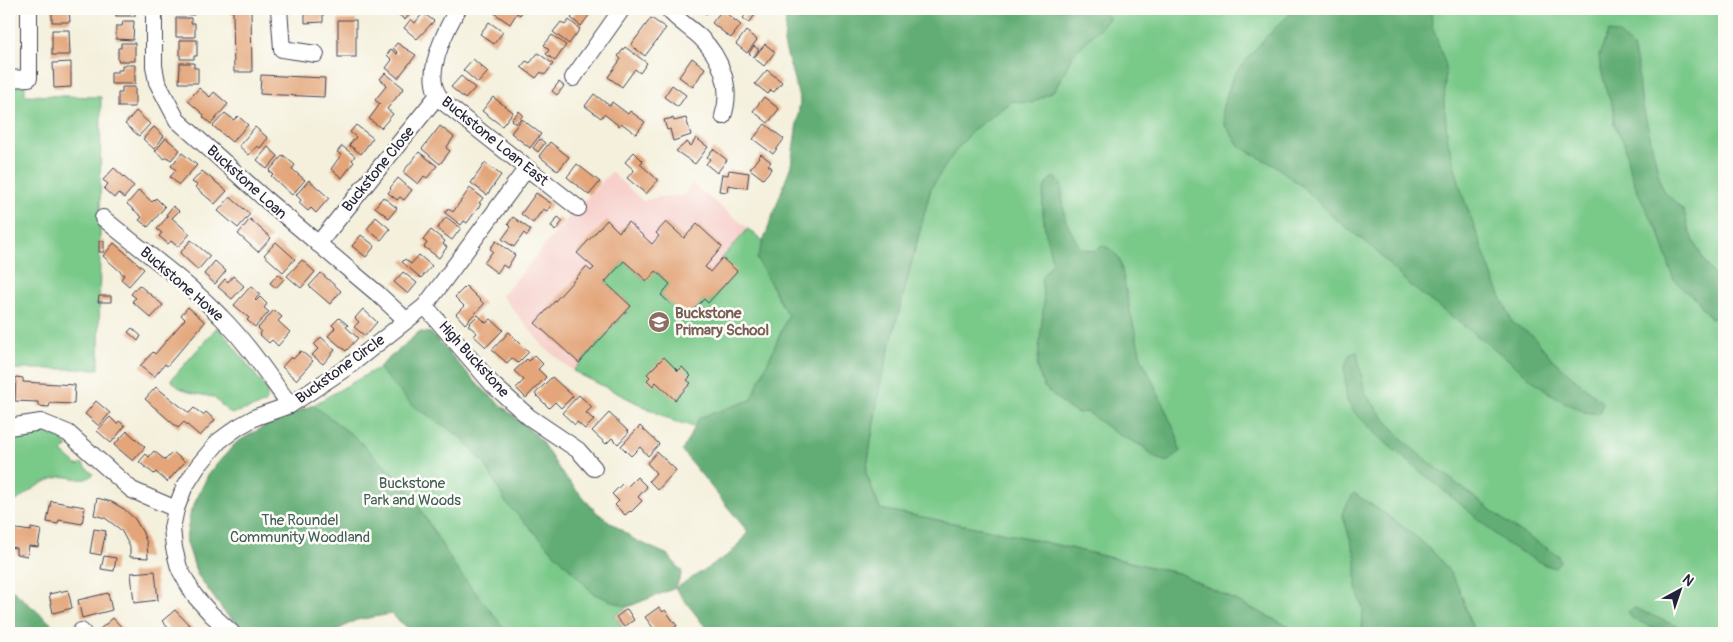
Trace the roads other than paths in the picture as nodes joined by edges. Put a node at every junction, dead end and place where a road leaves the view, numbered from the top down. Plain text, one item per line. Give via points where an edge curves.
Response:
1 (29, 9) edge
2 (154, 9) edge
3 (279, 9) edge
4 (456, 9) edge
5 (622, 9) edge
6 (668, 9) edge
7 (316, 54) dead end
8 (573, 78) dead end
9 (9, 79) edge
10 (438, 95) junction
11 (723, 116) dead end
12 (527, 168) junction
13 (578, 208) dead end
14 (103, 218) dead end
15 (318, 244) junction
16 (425, 306) junction
17 (406, 320) junction
18 (290, 405) junction
19 (9, 427) edge
20 (595, 472) dead end
21 (176, 509) junction
22 (232, 633) edge

1 - 9 street via 29,78
2 - 15 street, Buckstone Loan via 157,82 177,120
3 - 7 street via 282,49
4 - 10 street, Buckstone Loan East via 434,66
5 - 8 street via 587,64
6 - 11 street via 714,52 725,76 727,103
10 - 12 street, Buckstone Loan East
10 - 15 street, Buckstone Close
12 - 13 street, Buckstone Loan East
12 - 16 street, Buckstone Circle
14 - 18 street, Buckstone Howe via 222,317
15 - 17 street, Buckstone Loan
16 - 17 street, Buckstone Circle
16 - 20 street, High Buckstone via 492,384 529,417 578,450
17 - 18 street, Buckstone Circle via 349,366
18 - 21 street, Buckstone Circle via 256,417 219,442 198,466
19 - 21 street via 41,422 68,433 132,490
21 - 22 street, Buckstone Circle via 172,528 179,568 194,595

